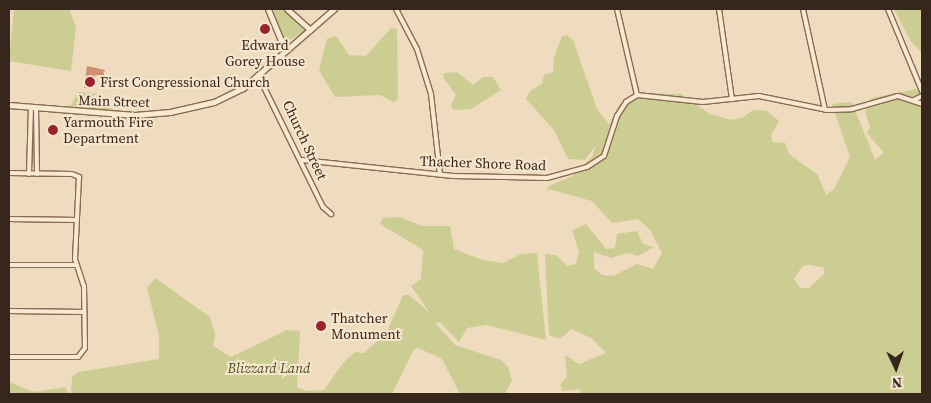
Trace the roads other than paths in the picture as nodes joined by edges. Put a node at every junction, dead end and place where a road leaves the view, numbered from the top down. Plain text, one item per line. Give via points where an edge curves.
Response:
1 (268, 9) edge
2 (287, 9) edge
3 (334, 9) edge
4 (396, 9) edge
5 (617, 9) edge
6 (719, 9) edge
7 (803, 9) edge
8 (888, 9) edge
9 (310, 30) junction
10 (285, 50) junction
11 (258, 75) junction
12 (922, 91) edge
13 (636, 95) junction
14 (922, 96) edge
15 (732, 99) junction
16 (914, 100) junction
17 (922, 104) edge
18 (9, 105) edge
19 (33, 107) junction
20 (825, 110) junction
21 (302, 160) junction
22 (9, 173) edge
23 (29, 174) junction
24 (37, 174) junction
25 (440, 174) junction
26 (331, 214) dead end
27 (9, 219) edge
28 (77, 220) junction
29 (9, 265) edge
30 (76, 265) junction
31 (9, 311) edge
32 (84, 312) junction
33 (9, 357) edge

1 - 10 main road
2 - 9 main road
3 - 9 main road, Main Street
4 - 25 street via 417,49 431,94
5 - 13 street
6 - 15 street
7 - 20 street
8 - 12 street
9 - 10 main road, Main Street
10 - 11 main road, Main Street
11 - 19 main road, Main Street via 230,96 170,112 135,115
11 - 21 street, Church Street
13 - 15 street via 703,102
13 - 25 street, Thacher Shore Road via 626,102 617,116 606,154 587,167 544,178
14 - 16 street
15 - 20 street via 762,97
16 - 17 street
16 - 20 street via 898,96 852,109
18 - 19 main road, Main Street
19 - 23 street
19 - 24 street
21 - 25 street, Thacher Shore Road
21 - 26 street, Church Street via 323,207
22 - 23 street
23 - 24 street
24 - 28 street via 70,174 80,180
27 - 28 street
28 - 30 street
29 - 30 street
30 - 32 street via 83,284
31 - 32 street
32 - 33 street via 82,355

